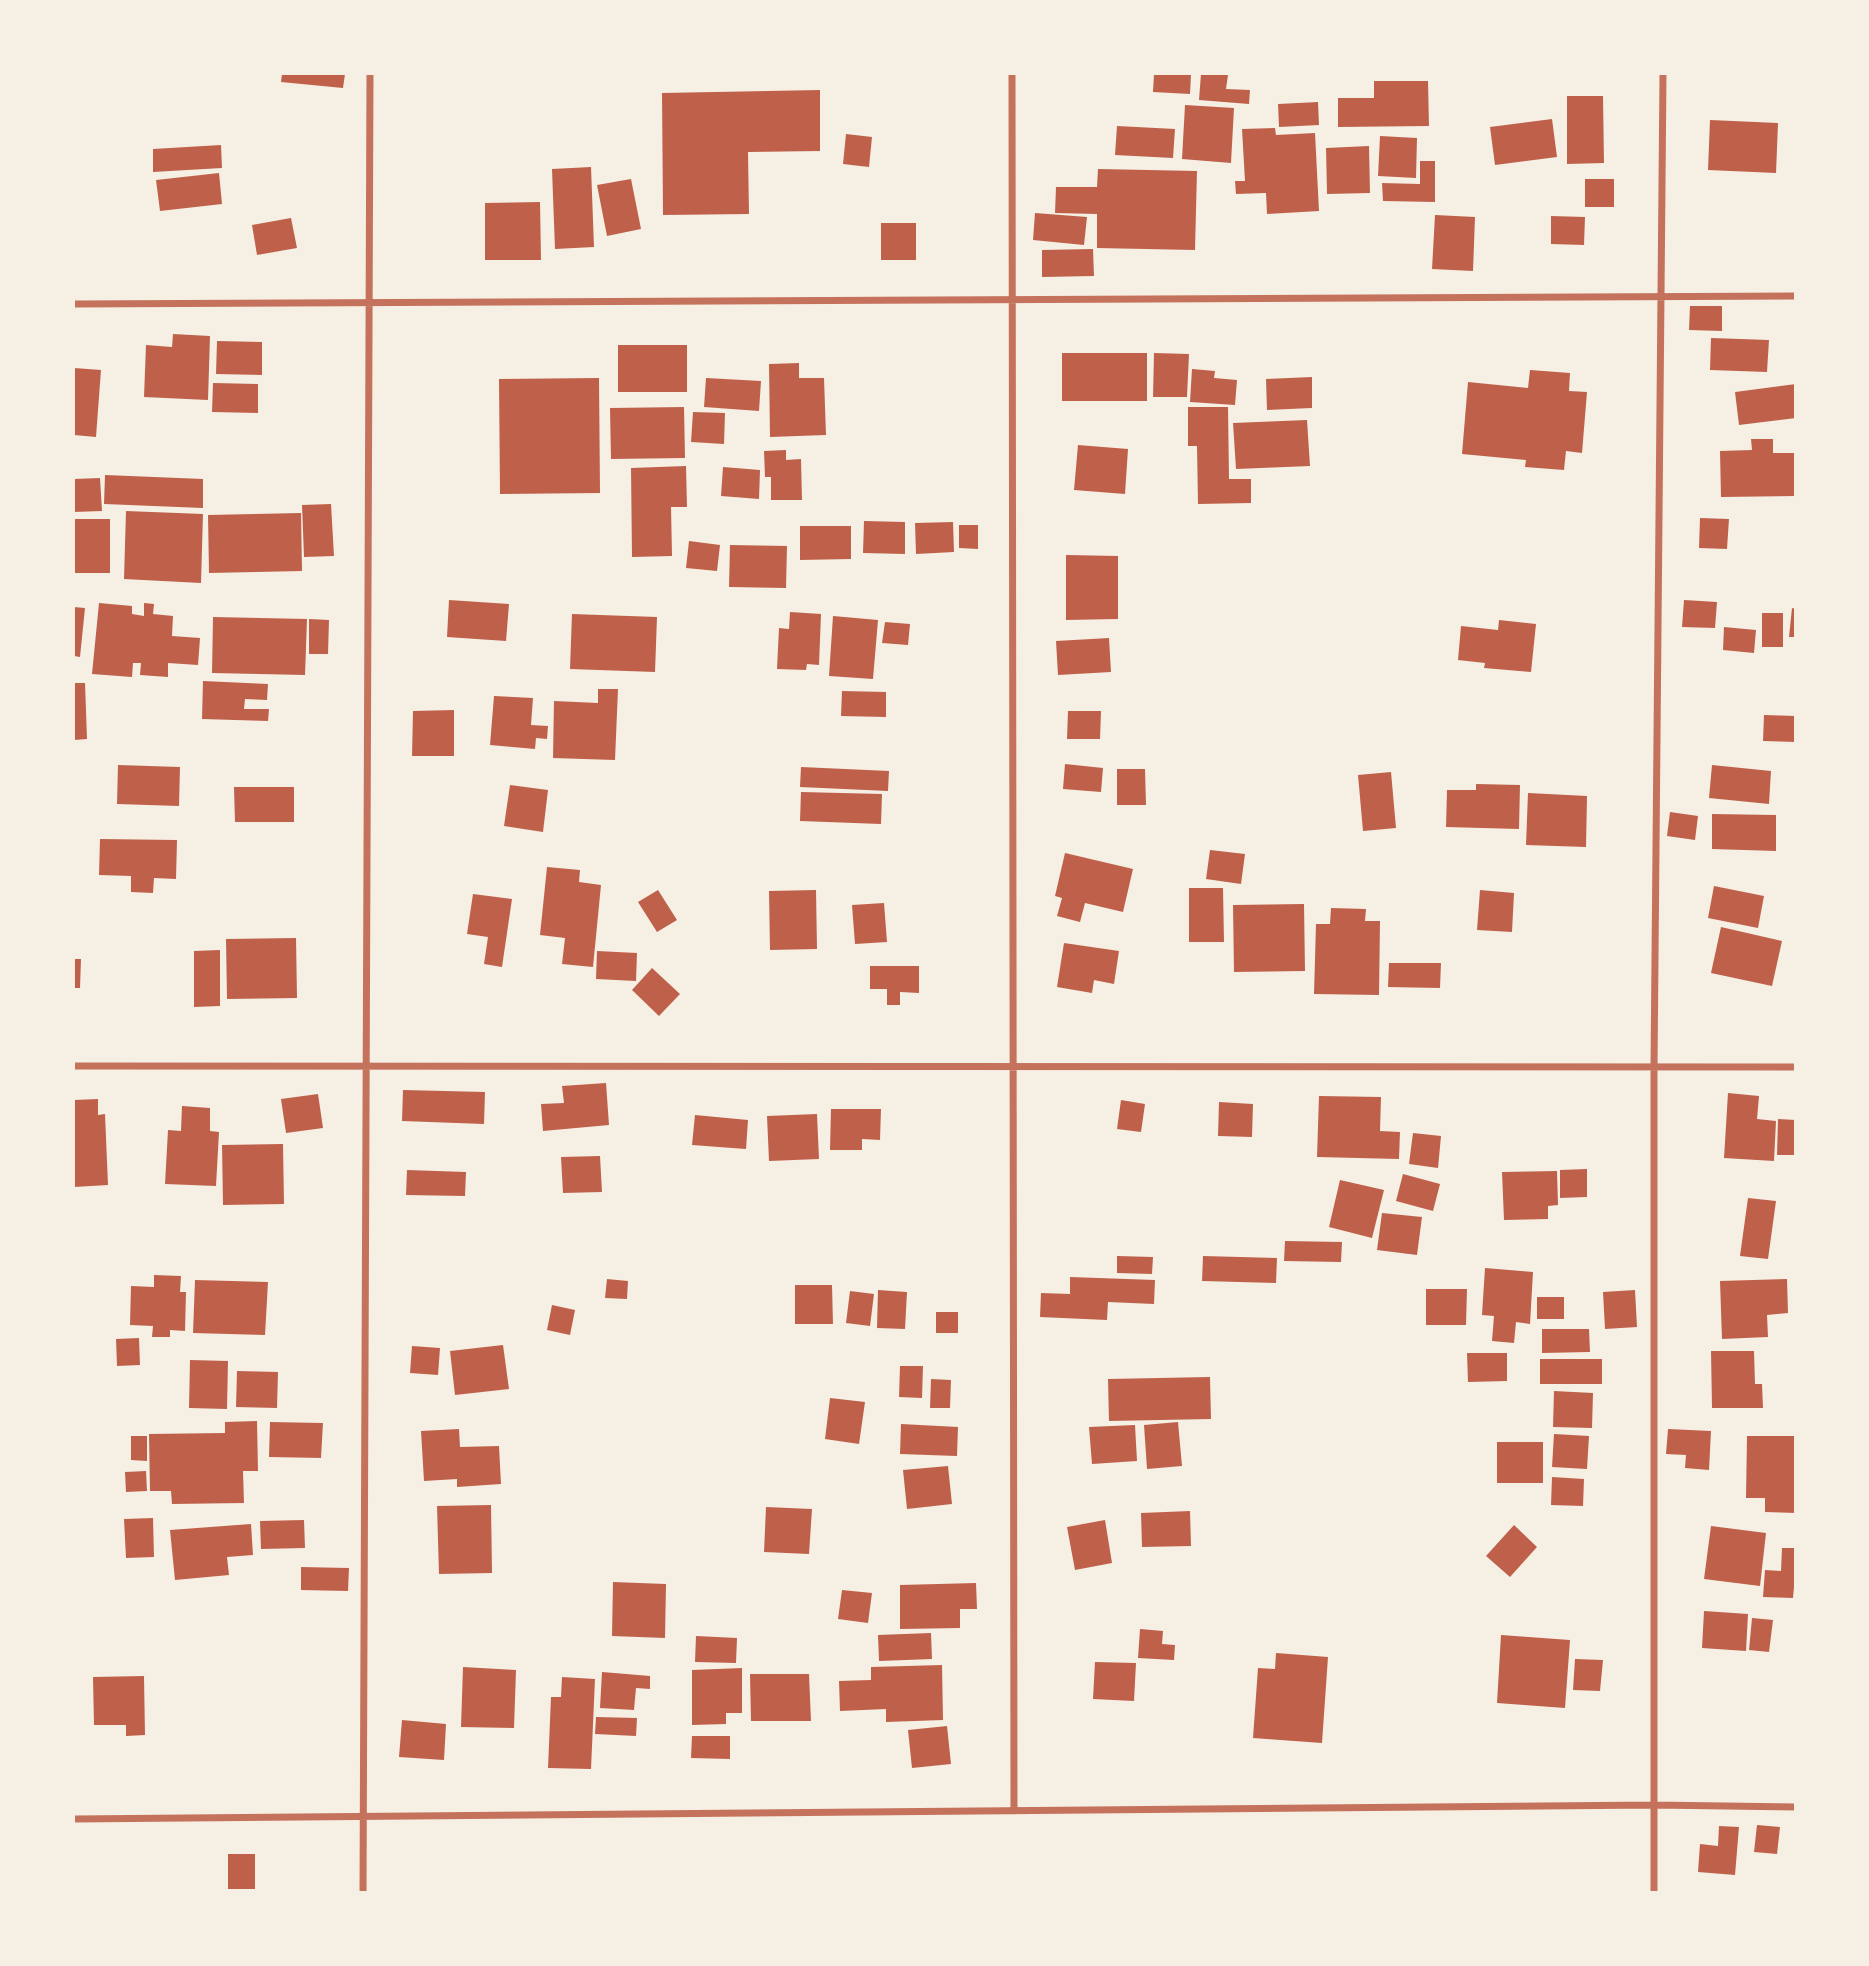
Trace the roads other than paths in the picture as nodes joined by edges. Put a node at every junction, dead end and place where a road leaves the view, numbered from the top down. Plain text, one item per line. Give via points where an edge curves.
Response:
1 (370, 74) edge
2 (1012, 74) edge
3 (1663, 74) edge
4 (1662, 295) junction
5 (1796, 296) edge
6 (1013, 299) junction
7 (369, 302) junction
8 (74, 304) edge
9 (74, 1066) edge
10 (367, 1066) junction
11 (1013, 1066) junction
12 (1654, 1067) junction
13 (1796, 1067) edge
14 (1654, 1805) junction
15 (1796, 1807) edge
16 (1014, 1811) junction
17 (364, 1817) junction
18 (74, 1819) edge
19 (363, 1892) edge
20 (1654, 1892) edge

1 - 7 street
2 - 6 street
3 - 4 street
4 - 5 street
4 - 6 street
4 - 12 street
6 - 7 street
6 - 11 street
7 - 8 street
7 - 10 street
9 - 10 street
10 - 11 street
10 - 17 street
11 - 12 street
11 - 16 street
12 - 13 street
12 - 14 street
14 - 15 street
14 - 16 street
14 - 20 street
16 - 17 street
17 - 18 street
17 - 19 street

